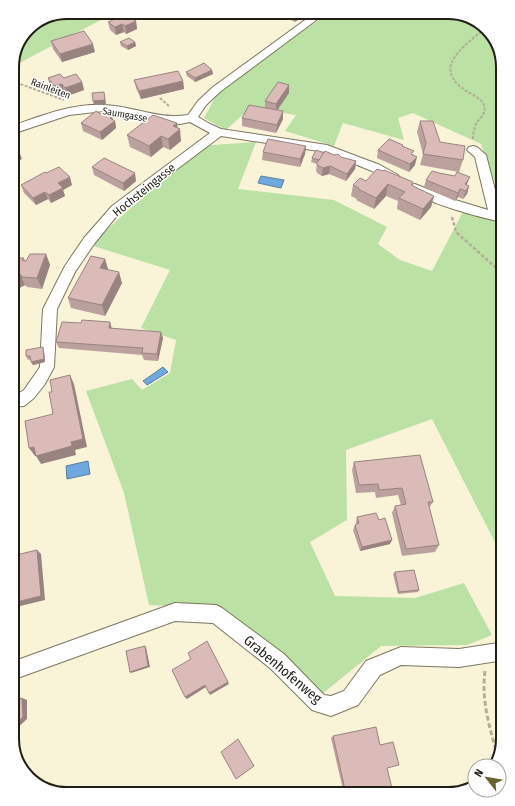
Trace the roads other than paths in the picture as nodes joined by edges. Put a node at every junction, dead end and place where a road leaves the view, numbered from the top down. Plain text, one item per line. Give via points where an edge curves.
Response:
1 (312, 19) edge
2 (192, 118) junction
3 (19, 128) edge
4 (219, 132) junction
5 (473, 150) road end
6 (496, 205) edge
7 (496, 217) edge
8 (19, 400) edge
9 (496, 654) edge
10 (19, 668) edge

1 - 2 street via 217,89 202,103
2 - 3 street, Saumgasse via 169,121 103,108 74,111
2 - 4 street
4 - 7 street via 327,149 376,168 454,206
4 - 8 street, Hochsteingasse via 116,209 89,241 70,270 50,309 47,367 29,394
5 - 6 street via 480,155
9 - 10 street, Grabenhofenweg via 459,658 401,656 373,668 351,698 331,706 318,703 277,661 216,614 175,612

